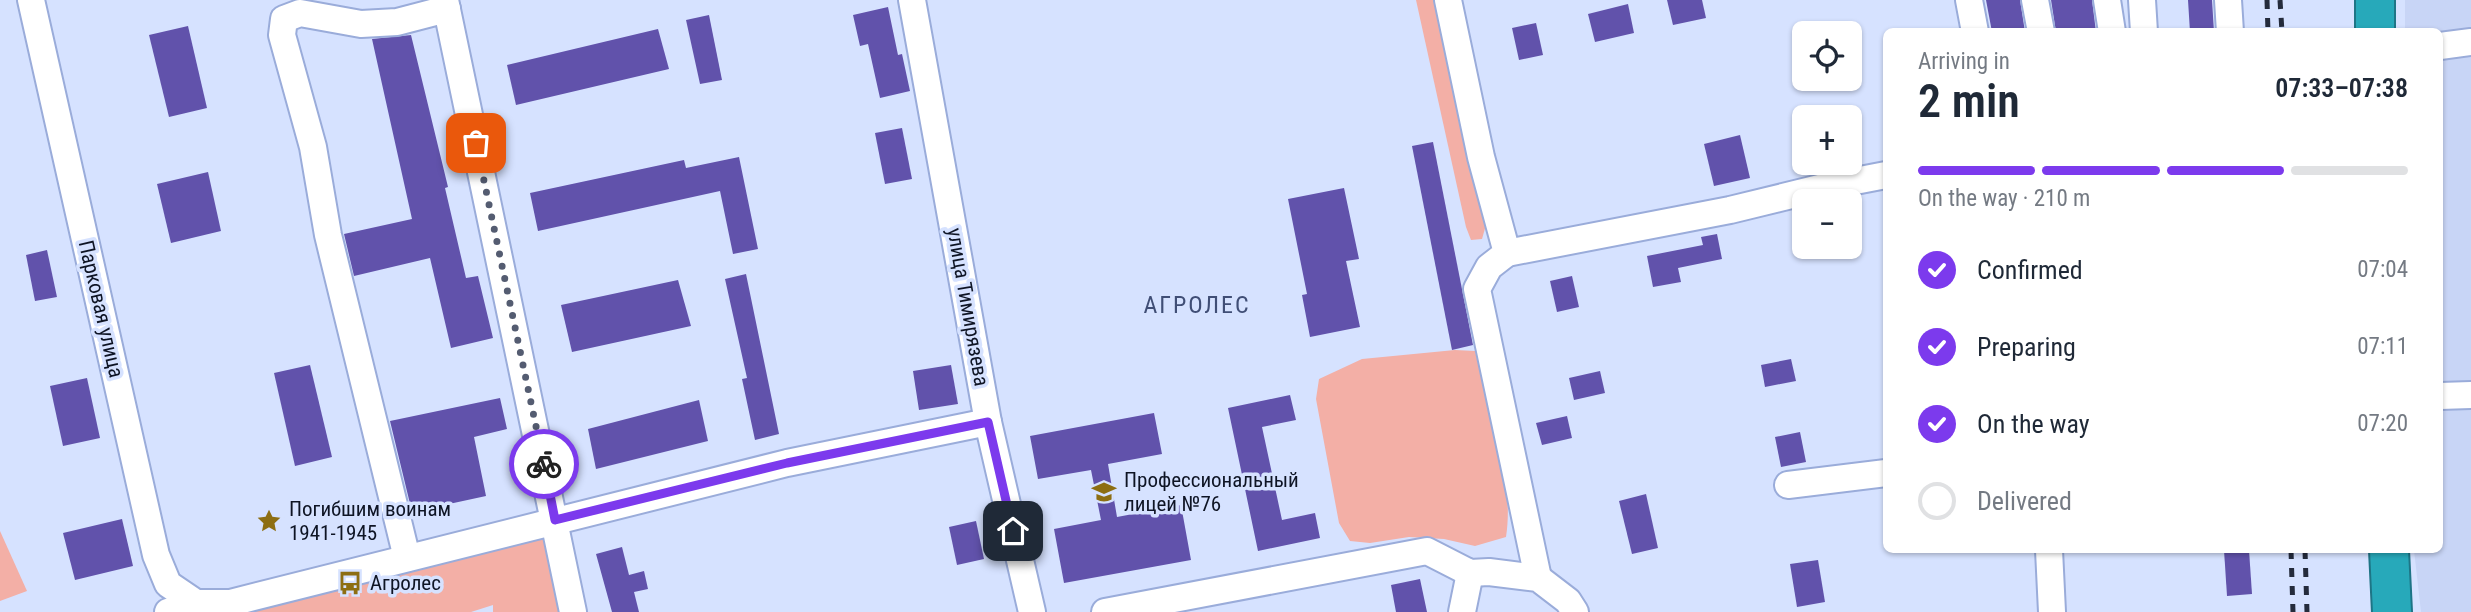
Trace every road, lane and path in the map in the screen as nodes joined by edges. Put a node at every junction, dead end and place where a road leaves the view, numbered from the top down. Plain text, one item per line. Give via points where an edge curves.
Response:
1 (31, 0) edge
2 (912, 0) edge
3 (1448, 0) edge
4 (1969, 0) edge
5 (2035, 0) edge
6 (2107, 0) edge
7 (2142, 0) edge
8 (2228, 0) edge
9 (2375, 0) edge
10 (446, 4) edge
11 (1974, 28) edge
12 (2040, 28) edge
13 (2111, 28) edge
14 (2144, 28) edge
15 (2231, 28) edge
16 (2375, 28) edge
17 (2471, 42) edge
18 (2443, 46) edge
19 (1883, 176) edge
20 (1507, 253) junction
21 (2471, 395) edge
22 (2443, 396) edge
23 (988, 422) junction
24 (1883, 473) edge
25 (1788, 485) dead end
26 (555, 520) junction
27 (2049, 553) edge
28 (2389, 553) edge
29 (407, 558) junction
30 (1470, 573) junction
31 (1538, 578) junction
32 (196, 603) junction
33 (168, 612) edge
34 (573, 612) edge
35 (1032, 612) edge
36 (1105, 612) edge
37 (1462, 612) edge
38 (1575, 612) edge
39 (2052, 612) edge
40 (2392, 612) edge

1 - 32 street, Парковая улица via 156,555 168,584
2 - 23 street, улица Тимирязева
3 - 20 street via 1481,157
4 - 11 street
5 - 12 street
6 - 13 street
7 - 14 street
8 - 15 street
9 - 16 highway
10 - 26 street
10 - 29 street via 397,22 361,24 300,13 284,19 282,35 313,147 328,235
17 - 18 street
19 - 20 street via 1730,211
20 - 31 street via 1489,267 1477,289
21 - 22 street
23 - 26 street via 787,463
23 - 35 street, улица Тимирязева
24 - 25 street
26 - 29 street
26 - 34 street
27 - 39 street
28 - 40 highway
29 - 32 street via 230,603
30 - 31 street
30 - 36 street via 1427,551
30 - 37 street
31 - 38 street
32 - 33 street

